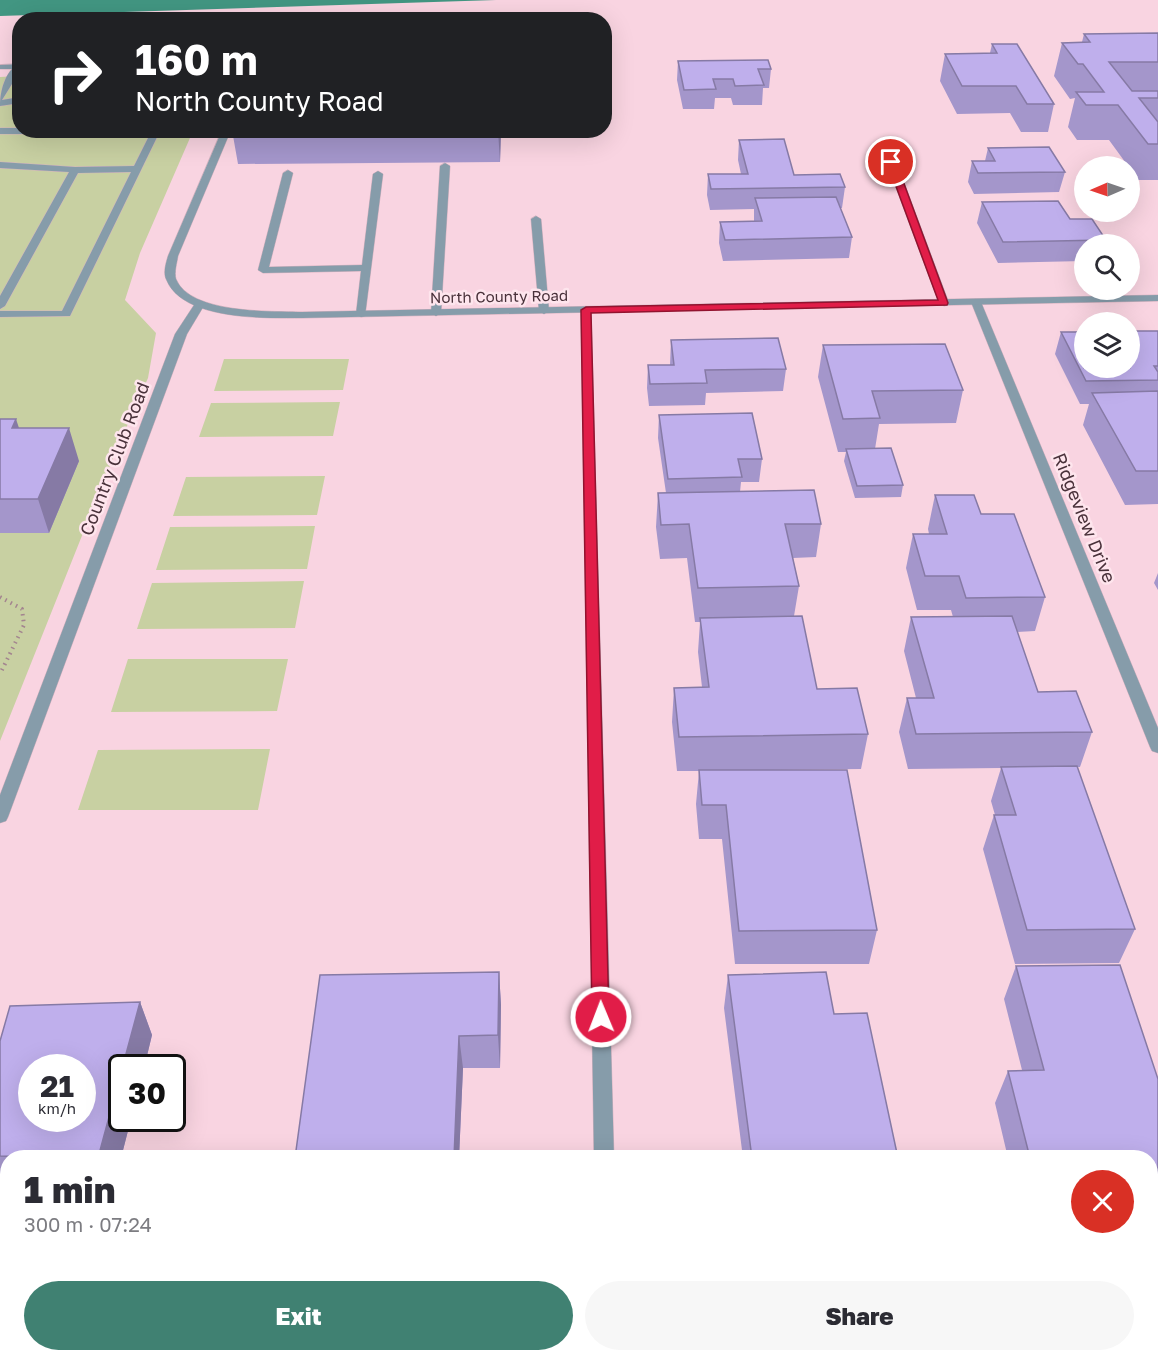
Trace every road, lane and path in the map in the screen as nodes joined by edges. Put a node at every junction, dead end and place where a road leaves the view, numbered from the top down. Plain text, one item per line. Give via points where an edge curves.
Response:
1 (12, 78) edge
2 (0, 99) edge
3 (152, 138) edge
4 (224, 138) edge
5 (884, 142) dead end
6 (0, 165) edge
7 (445, 166) dead end
8 (137, 169) junction
9 (75, 170) junction
10 (288, 173) dead end
11 (378, 174) dead end
12 (536, 219) dead end
13 (366, 268) junction
14 (1158, 298) edge
15 (976, 302) junction
16 (944, 303) junction
17 (200, 304) junction
18 (0, 306) edge
19 (586, 310) junction
20 (544, 311) junction
21 (436, 313) junction
22 (0, 314) edge
23 (361, 314) junction
24 (0, 597) edge
25 (0, 674) edge
26 (1158, 747) edge
27 (0, 817) edge
28 (604, 1150) edge

1 - 2 street
3 - 8 street
4 - 17 street via 170,270 177,289
5 - 16 street
6 - 9 street
7 - 21 street
8 - 9 street
8 - 22 street via 66,314
9 - 18 street
10 - 13 street via 263,270
11 - 13 street
12 - 20 street
13 - 23 street
14 - 15 street, North County Road
15 - 16 street, North County Road
15 - 26 street, Ridgeview Drive
16 - 19 street, North County Road
17 - 23 street, North County Road via 274,315
17 - 27 street, Country Club Road via 181,334
19 - 20 street, North County Road
19 - 28 street
20 - 21 street, North County Road
21 - 23 street, North County Road
24 - 25 path via 22,609 24,617 24,625

